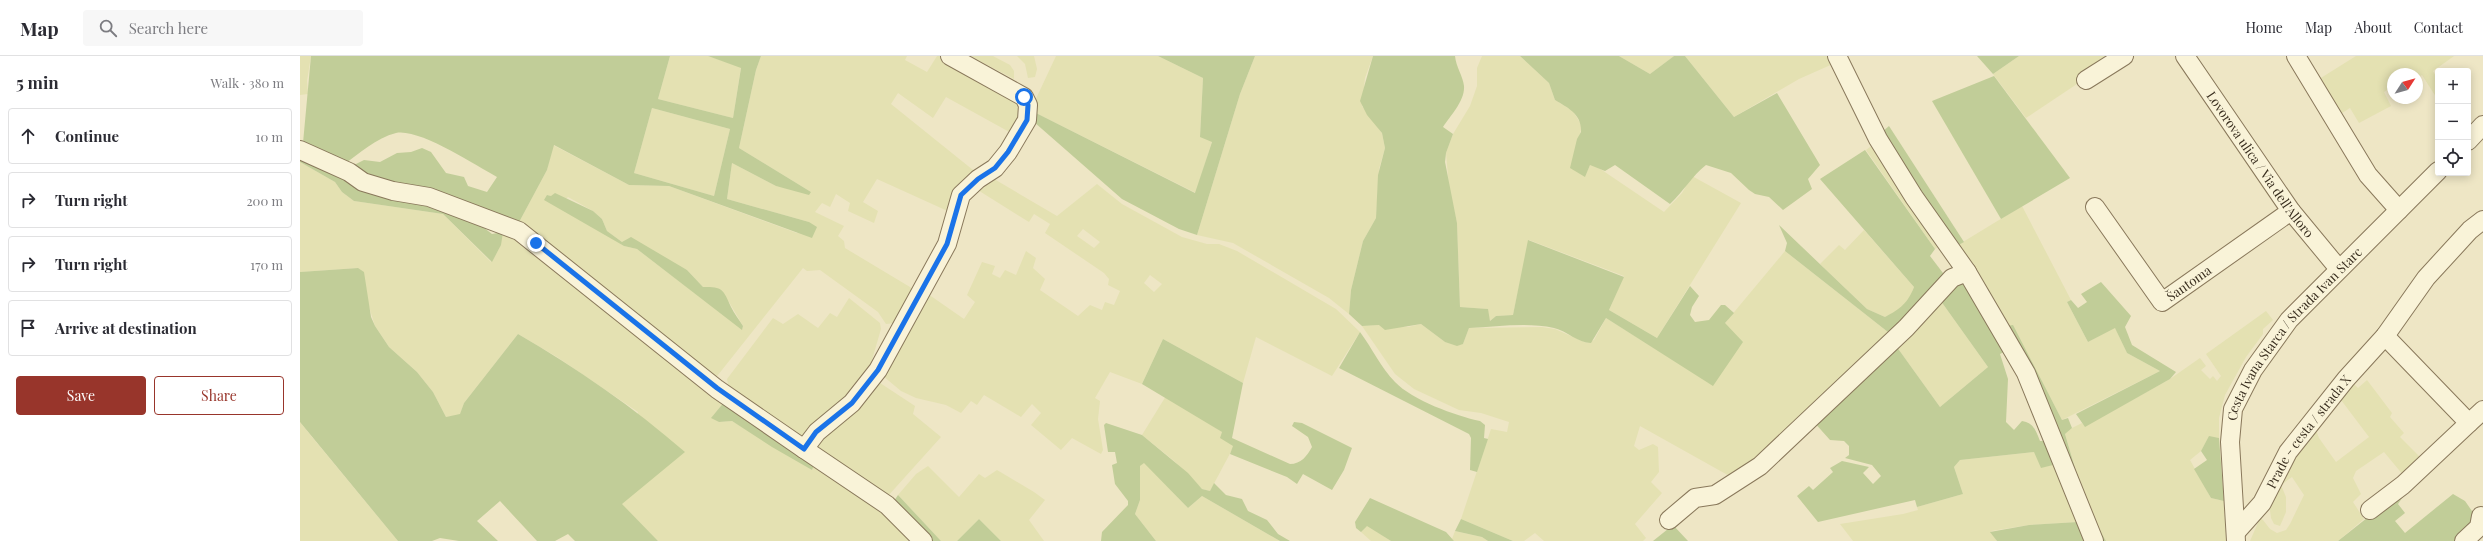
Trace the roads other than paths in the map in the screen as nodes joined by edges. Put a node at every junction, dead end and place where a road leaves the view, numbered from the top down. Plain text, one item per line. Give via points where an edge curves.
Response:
1 (950, 56) edge
2 (1837, 56) edge
3 (2124, 56) edge
4 (2185, 56) edge
5 (2296, 56) edge
6 (2086, 80) dead end
7 (2483, 125) edge
8 (2469, 140) edge
9 (300, 150) edge
10 (2435, 174) edge
11 (2095, 207) dead end
12 (2399, 210) junction
13 (2291, 211) junction
14 (2483, 220) edge
15 (2339, 269) junction
16 (1968, 272) junction
17 (2385, 336) junction
18 (2483, 410) edge
19 (2469, 423) junction
20 (804, 449) junction
21 (2370, 510) dead end
22 (2481, 516) dead end
23 (1670, 520) dead end
24 (2237, 536) edge
25 (923, 541) edge
26 (2094, 541) edge
27 (2464, 541) edge

1 - 20 street via 1024,97 1028,105 1027,120 995,168 961,195 947,244 878,370 852,403 816,432
2 - 16 street via 1878,139 1914,197
3 - 6 street
4 - 13 street, Lovorova ulica / Via dell'Alloro
5 - 12 street via 2368,175
7 - 8 street
9 - 20 street via 349,172 363,182 393,191 429,197 519,231 717,388
10 - 12 street, Cesta Ivana Starca / Strada Ivan Starc
11 - 13 street, Šantoma via 2162,302
12 - 15 street, Cesta Ivana Starca / Strada Ivan Starc
13 - 15 street, Lovorova ulica / Via dell'Alloro
14 - 17 street, Prade - cesta / strada X via 2470,230 2426,278
15 - 24 street, Cesta Ivana Starca / Strada Ivan Starc via 2289,320 2253,370 2233,409 2230,442
16 - 23 street via 1952,278 1906,328 1760,466 1714,495 1695,498
16 - 26 street via 2026,373
17 - 19 street
17 - 24 street, Prade - cesta / strada X via 2346,379 2288,452 2262,503
18 - 19 street
19 - 21 street via 2403,485
20 - 25 street via 887,505
22 - 27 street via 2479,527

